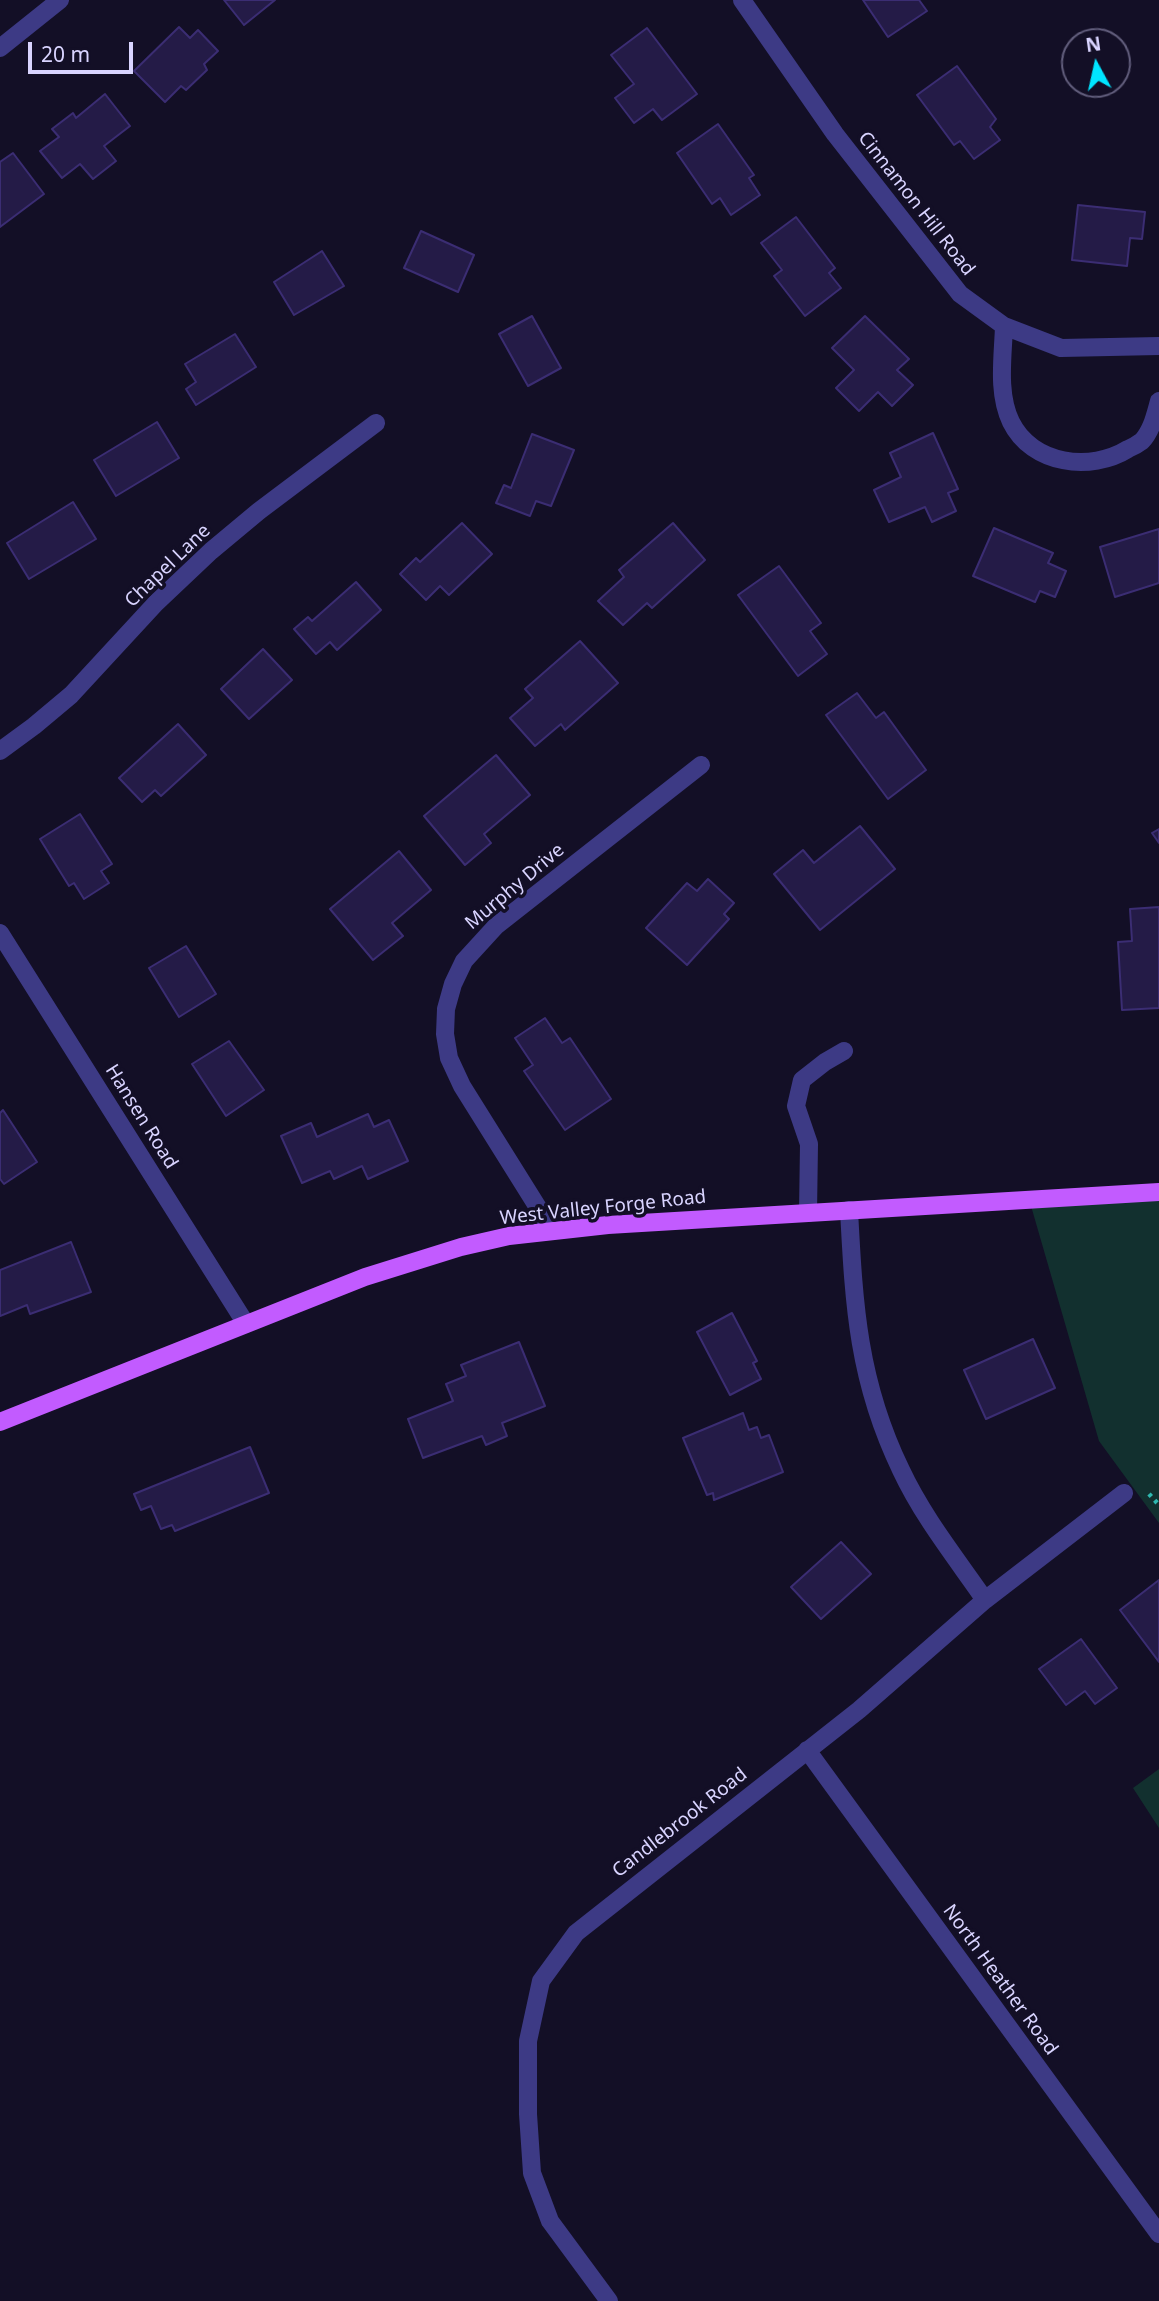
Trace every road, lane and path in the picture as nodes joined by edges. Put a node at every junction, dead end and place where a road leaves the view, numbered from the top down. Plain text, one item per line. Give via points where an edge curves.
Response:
1 (60, 0) edge
2 (742, 0) edge
3 (0, 48) edge
4 (1004, 326) junction
5 (1159, 346) edge
6 (1159, 401) edge
7 (376, 423) dead end
8 (0, 751) edge
9 (701, 765) dead end
10 (0, 933) edge
11 (844, 1051) dead end
12 (1159, 1192) edge
13 (849, 1210) junction
14 (808, 1213) junction
15 (552, 1230) junction
16 (246, 1324) junction
17 (0, 1422) edge
18 (1124, 1493) dead end
19 (985, 1600) junction
20 (807, 1750) junction
21 (1159, 2234) edge
22 (609, 2301) edge

1 - 3 street
2 - 4 street, Cinnamon Hill Road via 835,134 960,294
4 - 5 street, Cinnamon Hill Road via 1061,348
4 - 6 street via 1002,373 1011,423 1031,447 1047,456 1083,464 1112,459 1141,442
7 - 8 street, Chapel Lane via 211,551 71,695
9 - 15 street, Murphy Drive via 496,926 464,961 453,984 446,1009 449,1058
10 - 16 street, Hansen Road
11 - 14 street via 803,1080 796,1106 809,1144
12 - 13 main road, West Valley Forge Road
13 - 14 main road, West Valley Forge Road
13 - 19 street via 857,1332 881,1424 924,1512
14 - 15 main road, West Valley Forge Road
15 - 16 main road, West Valley Forge Road via 414,1260
16 - 17 main road, West Valley Forge Road
18 - 19 street, Candlebrook Road
19 - 20 street, Candlebrook Road
20 - 21 street, North Heather Road
20 - 22 street, Candlebrook Road via 576,1933 541,1981 528,2041 532,2173 551,2221

